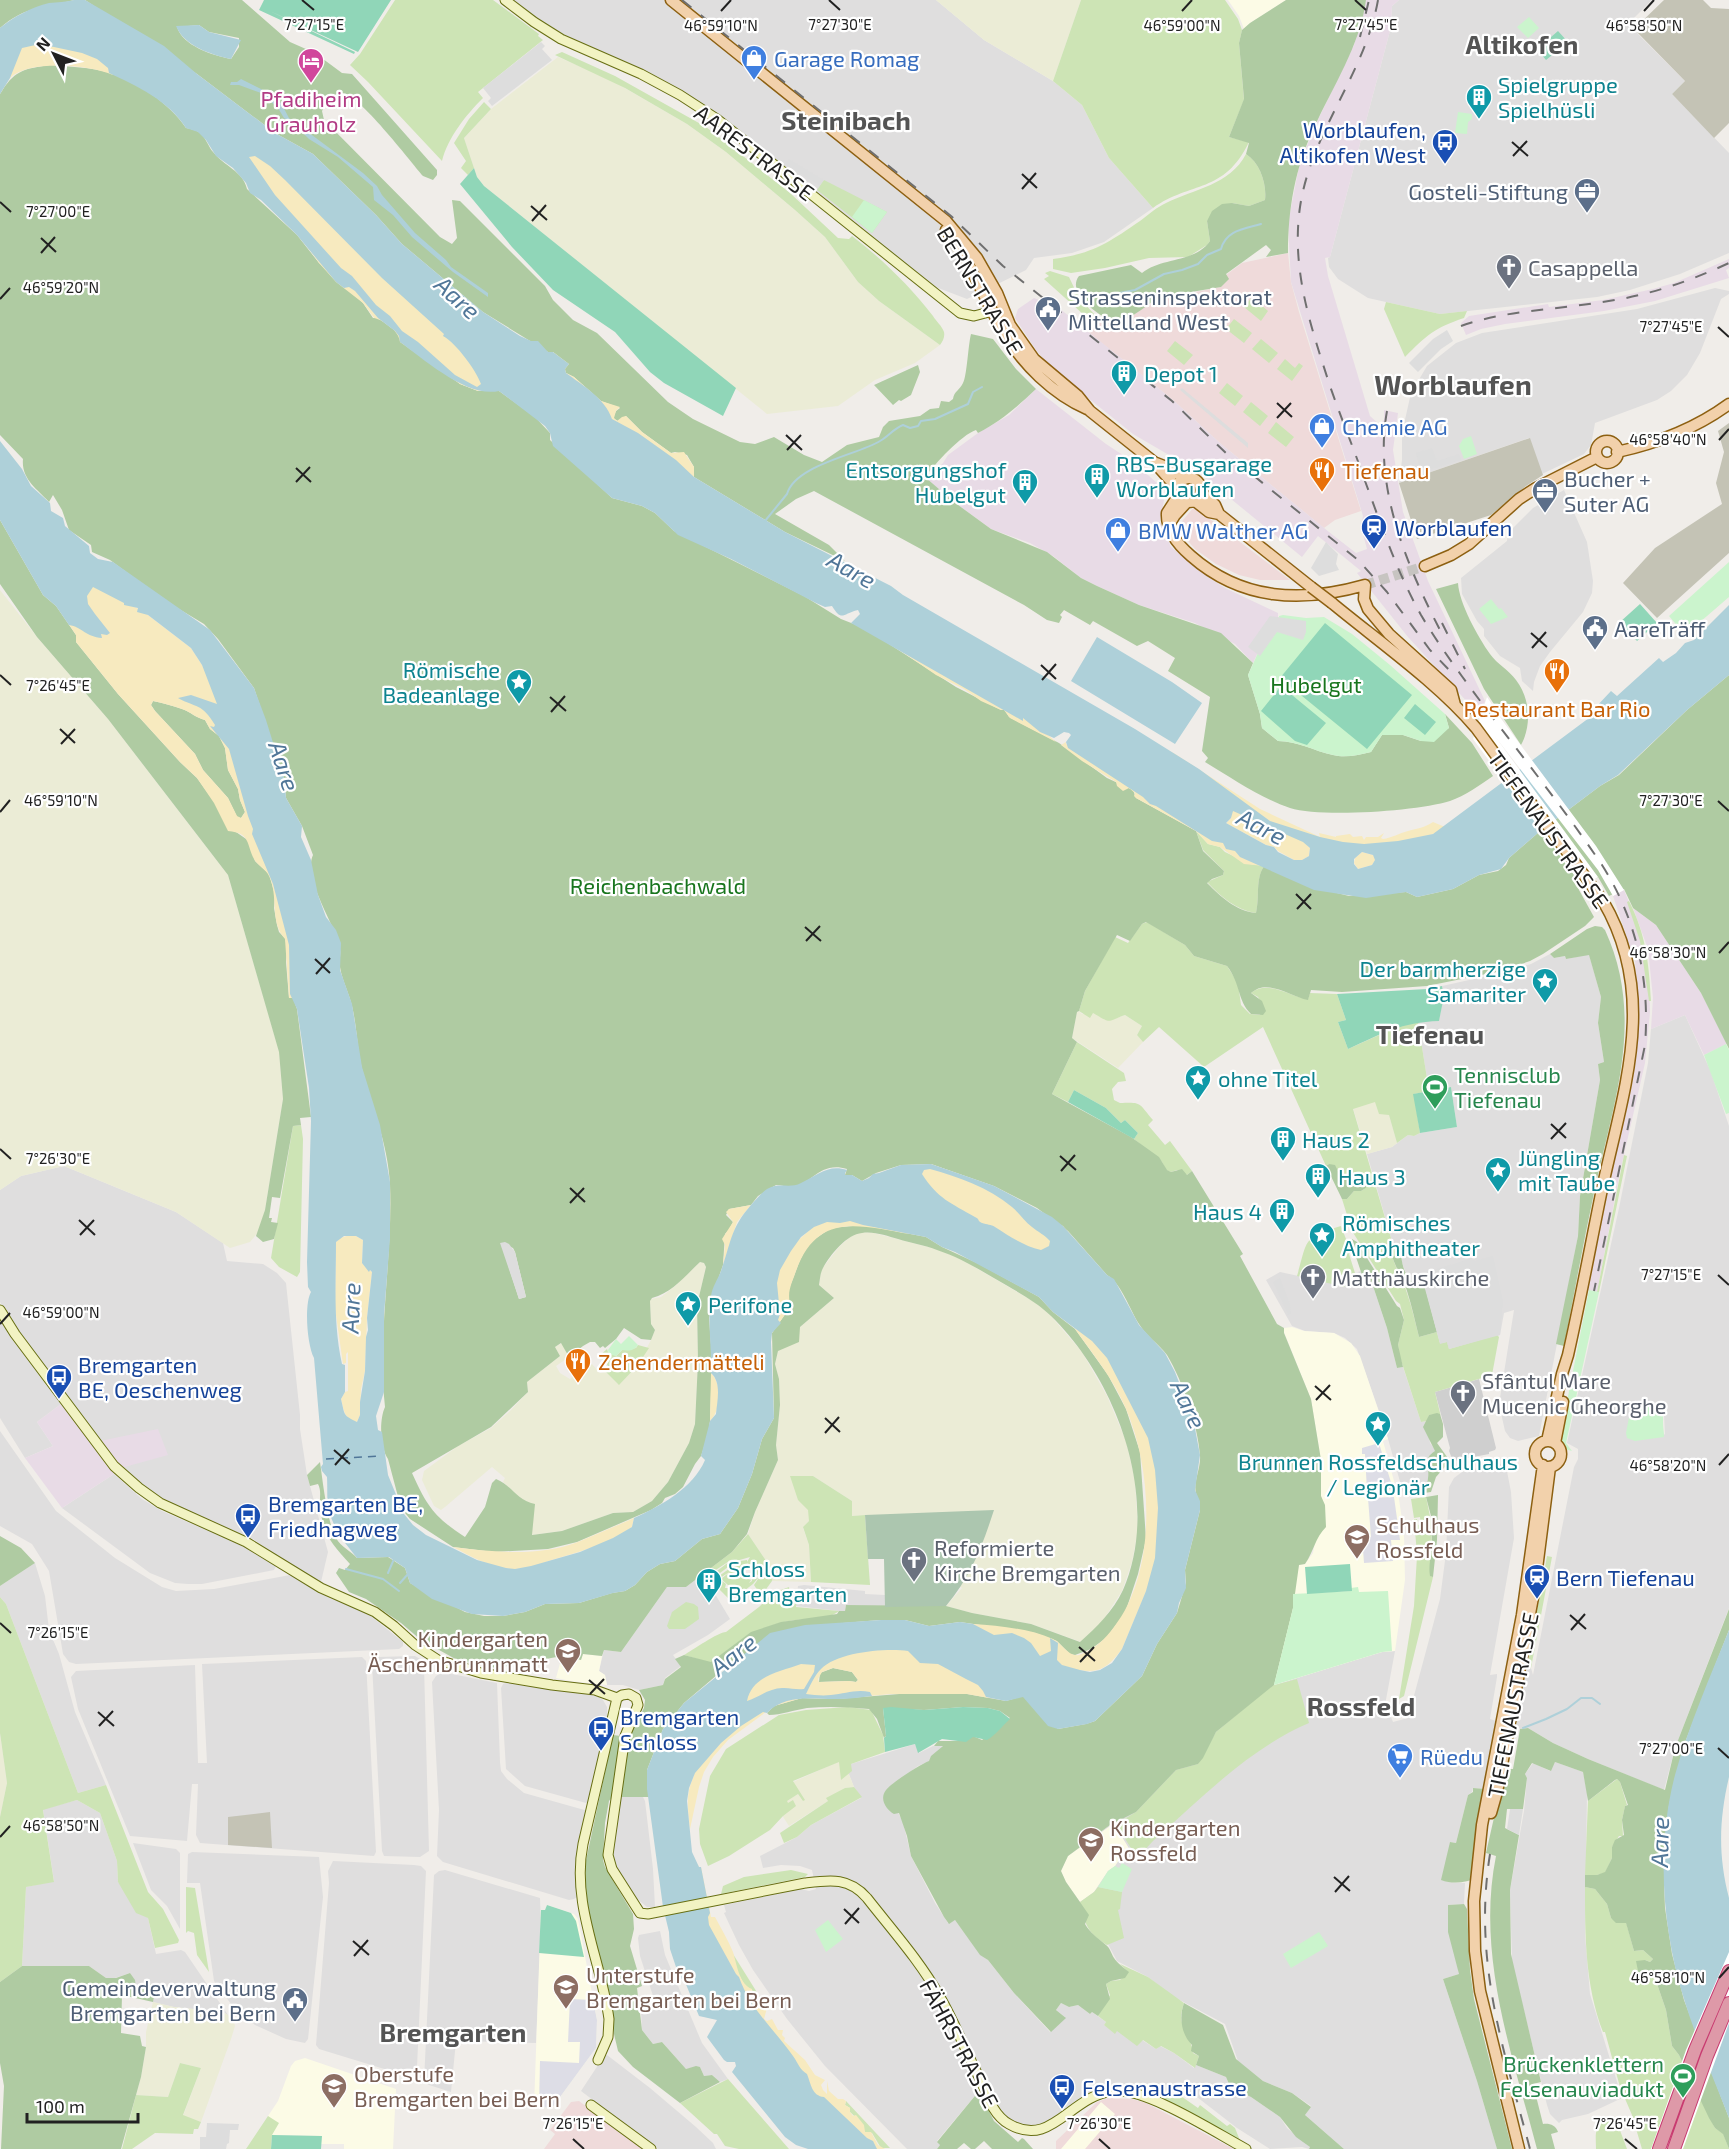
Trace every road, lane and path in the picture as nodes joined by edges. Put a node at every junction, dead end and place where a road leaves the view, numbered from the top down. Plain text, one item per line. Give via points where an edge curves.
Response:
1 (505, 0) edge
2 (671, 0) edge
3 (997, 309) junction
4 (1729, 404) edge
5 (1617, 452) junction
6 (1597, 457) junction
7 (1154, 462) junction
8 (1185, 479) junction
9 (1187, 496) junction
10 (1425, 566) tunnel mouth
11 (1455, 706) junction
12 (0, 1310) edge
13 (1551, 1442) junction
14 (1547, 1466) junction
15 (617, 1698) junction
16 (1729, 1971) edge
17 (1729, 2003) edge
18 (598, 2060) dead end
19 (591, 2105) dead end
20 (651, 2149) edge
21 (1246, 2149) edge
22 (1519, 2149) edge
23 (1659, 2149) edge
24 (1674, 2149) edge

1 - 3 street, AARESTRASSE via 561,39 655,81 717,119 960,313 974,316
2 - 3 main road, BERNSTRASSE via 930,209
3 - 7 main road, BERNSTRASSE via 1010,342 1028,365
4 - 5 main road via 1680,433
5 - 6 main road via 1608,463
5 - 6 main road via 1613,443 1603,442 1597,448
6 - 10 main road via 1536,488 1468,544
7 - 8 main road, BERNSTRASSE
7 - 9 main road, BERNSTRASSE
8 - 9 main road
8 - 9 main road, BERNSTRASSE via 1196,480 1200,485
9 - 11 main road, TIEFENAUSTRASSE, bridge via 1215,505 1220,514
9 - 11 main road via 1169,525 1178,543 1197,562 1249,589 1279,596 1325,594 1365,585 1368,609 1389,634 1451,690
11 - 13 main road, TIEFENAUSTRASSE via 1476,728 1591,882 1625,947 1632,986 1634,1026 1627,1074 1566,1365 1565,1390
12 - 15 street via 114,1466 160,1503 246,1542 312,1583 375,1612 438,1660 481,1673 595,1690
13 - 14 main road via 1560,1448 1561,1456 1558,1463
13 - 14 main road via 1539,1445 1536,1453 1537,1460
14 - 22 main road, TIEFENAUSTRASSE via 1482,1835 1474,1901 1477,1971
15 - 18 street via 580,1868 582,1906 609,2019 608,2037
15 - 21 street, FÄHRSTRASSE via 629,1694 638,1705 625,1736 609,1861 639,1912 652,1913 826,1880 843,1881 867,1898 933,1986 992,2106 1014,2127 1041,2131 1091,2097 1122,2091 1155,2101
16 - 23 highway
17 - 24 highway
19 - 20 street

